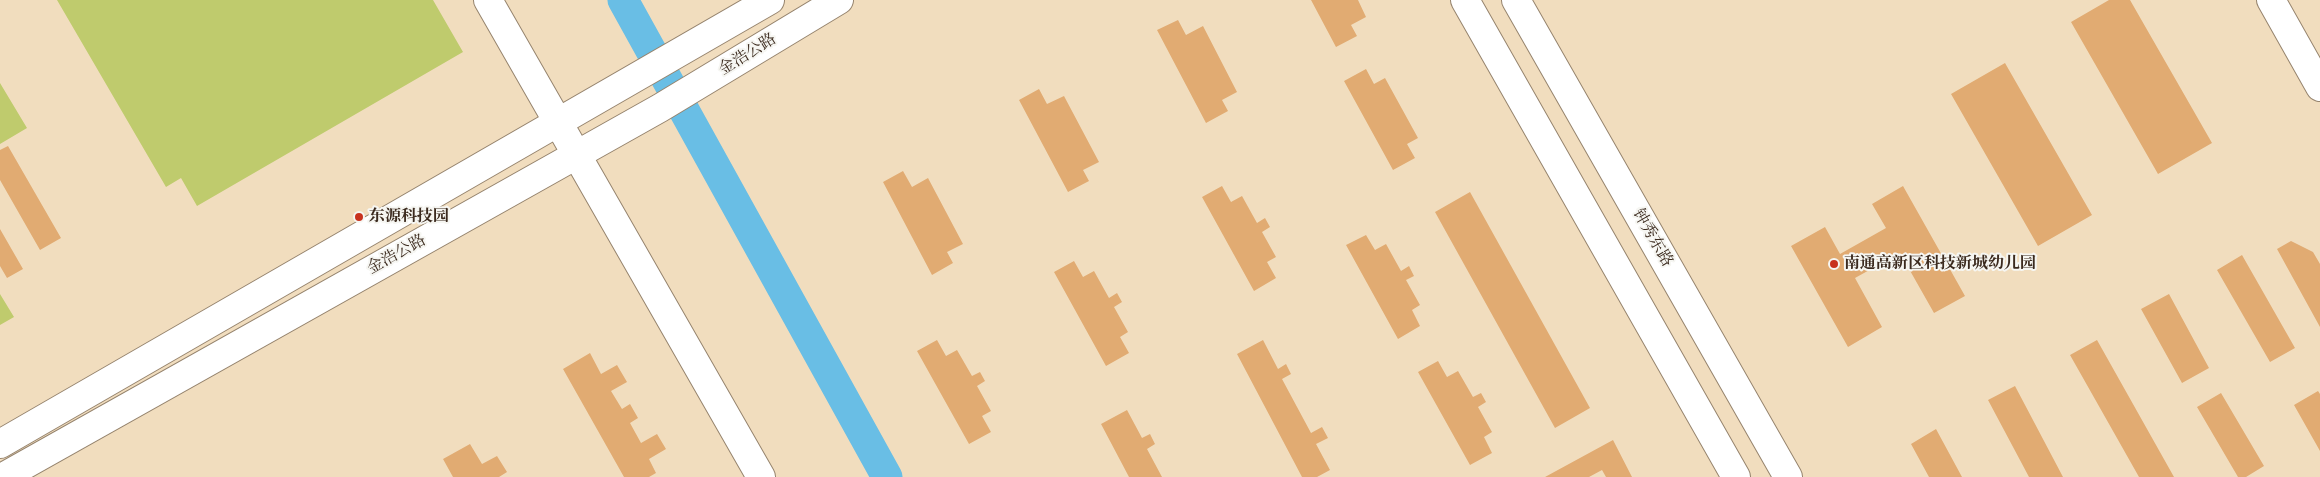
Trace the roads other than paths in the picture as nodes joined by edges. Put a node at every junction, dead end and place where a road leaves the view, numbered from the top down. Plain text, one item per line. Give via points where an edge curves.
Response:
1 (488, 0) edge
2 (770, 0) edge
3 (840, 0) edge
4 (1465, 0) edge
5 (1516, 0) edge
6 (2271, 0) edge
7 (2320, 87) edge
8 (558, 120) junction
9 (577, 154) junction
10 (0, 444) edge
11 (3, 477) edge
12 (761, 477) edge
13 (1736, 477) edge
14 (1788, 477) edge

1 - 8 main road
2 - 8 main road
3 - 9 main road, 金浩公路
4 - 13 main road
5 - 14 main road, 钟秀东路
6 - 7 main road
8 - 9 main road
8 - 10 main road
9 - 11 main road, 金浩公路
9 - 12 main road

